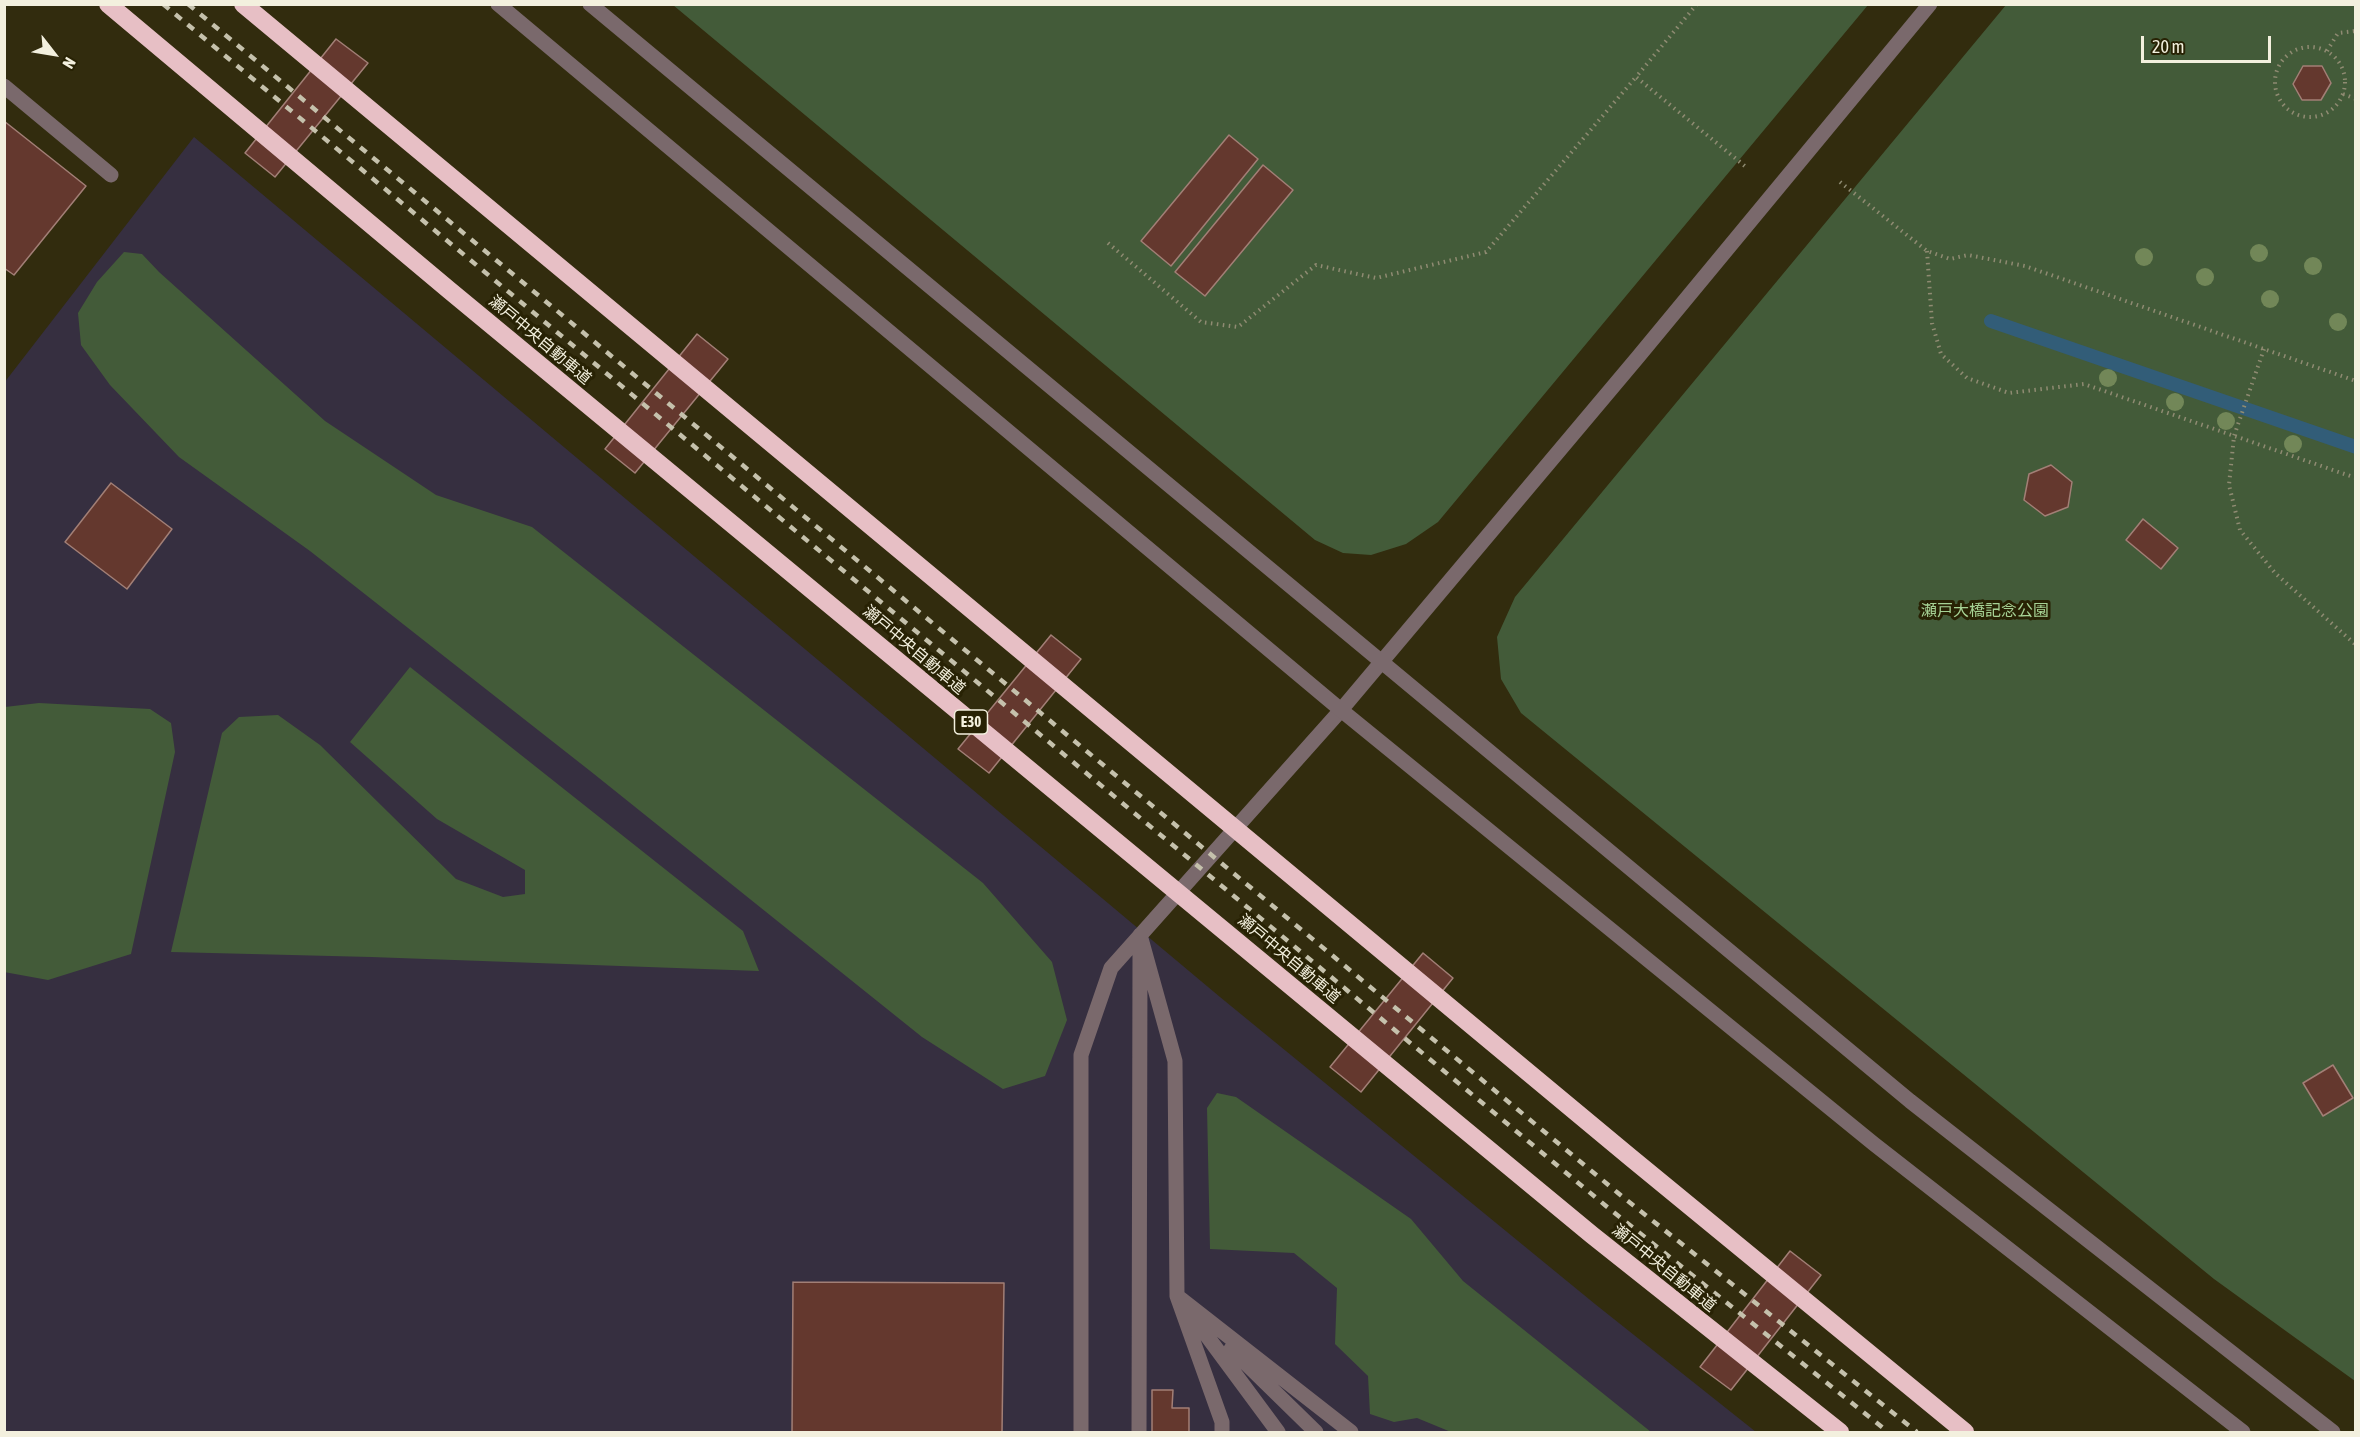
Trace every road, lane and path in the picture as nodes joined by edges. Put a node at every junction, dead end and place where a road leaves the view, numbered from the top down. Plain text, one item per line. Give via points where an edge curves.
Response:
1 (108, 4) edge
2 (243, 4) edge
3 (498, 4) edge
4 (590, 4) edge
5 (1697, 4) edge
6 (1930, 4) edge
7 (2355, 31) edge
8 (2327, 51) junction
9 (1636, 77) junction
10 (4, 86) edge
11 (2343, 94) junction
12 (2355, 99) edge
13 (1746, 166) dead end
14 (111, 175) dead end
15 (1840, 182) dead end
16 (1108, 243) dead end
17 (1927, 251) junction
18 (2264, 349) junction
19 (2355, 381) edge
20 (2234, 436) junction
21 (2355, 478) edge
22 (2355, 645) edge
23 (1380, 663) junction
24 (1341, 710) junction
25 (1140, 935) junction
26 (1178, 1296) junction
27 (1081, 1432) edge
28 (1139, 1432) edge
29 (1222, 1432) edge
30 (1278, 1432) edge
31 (1316, 1432) edge
32 (1351, 1432) edge
33 (1840, 1432) edge
34 (1965, 1432) edge
35 (2243, 1432) edge
36 (2333, 1432) edge

1 - 33 highway, 瀬戸中央自動車道 / E30, bridge via 1592,1235
2 - 34 highway, bridge
3 - 24 street
4 - 23 street
5 - 9 path
6 - 23 street
7 - 8 path via 2338,33
8 - 11 path via 2342,69
8 - 11 path via 2304,48 2284,58 2278,68 2276,91 2288,110 2309,118 2331,111
9 - 13 path
9 - 16 path via 1486,252 1376,278 1316,265 1238,327 1201,322
10 - 14 street
11 - 12 path
15 - 17 path
17 - 18 path via 1950,259 1968,255 2025,266
17 - 20 path via 1932,323 1941,354 1967,378 2008,393 2084,384
18 - 19 path
18 - 20 path
20 - 21 path
20 - 22 path via 2229,485 2240,530 2275,573
23 - 24 street
23 - 36 street via 1910,1101
24 - 25 street
24 - 35 street via 1874,1144
25 - 26 street via 1175,1061
25 - 27 street via 1111,968 1081,1054
25 - 28 street
26 - 29 street via 1222,1422
26 - 30 street
26 - 31 street
26 - 32 street

